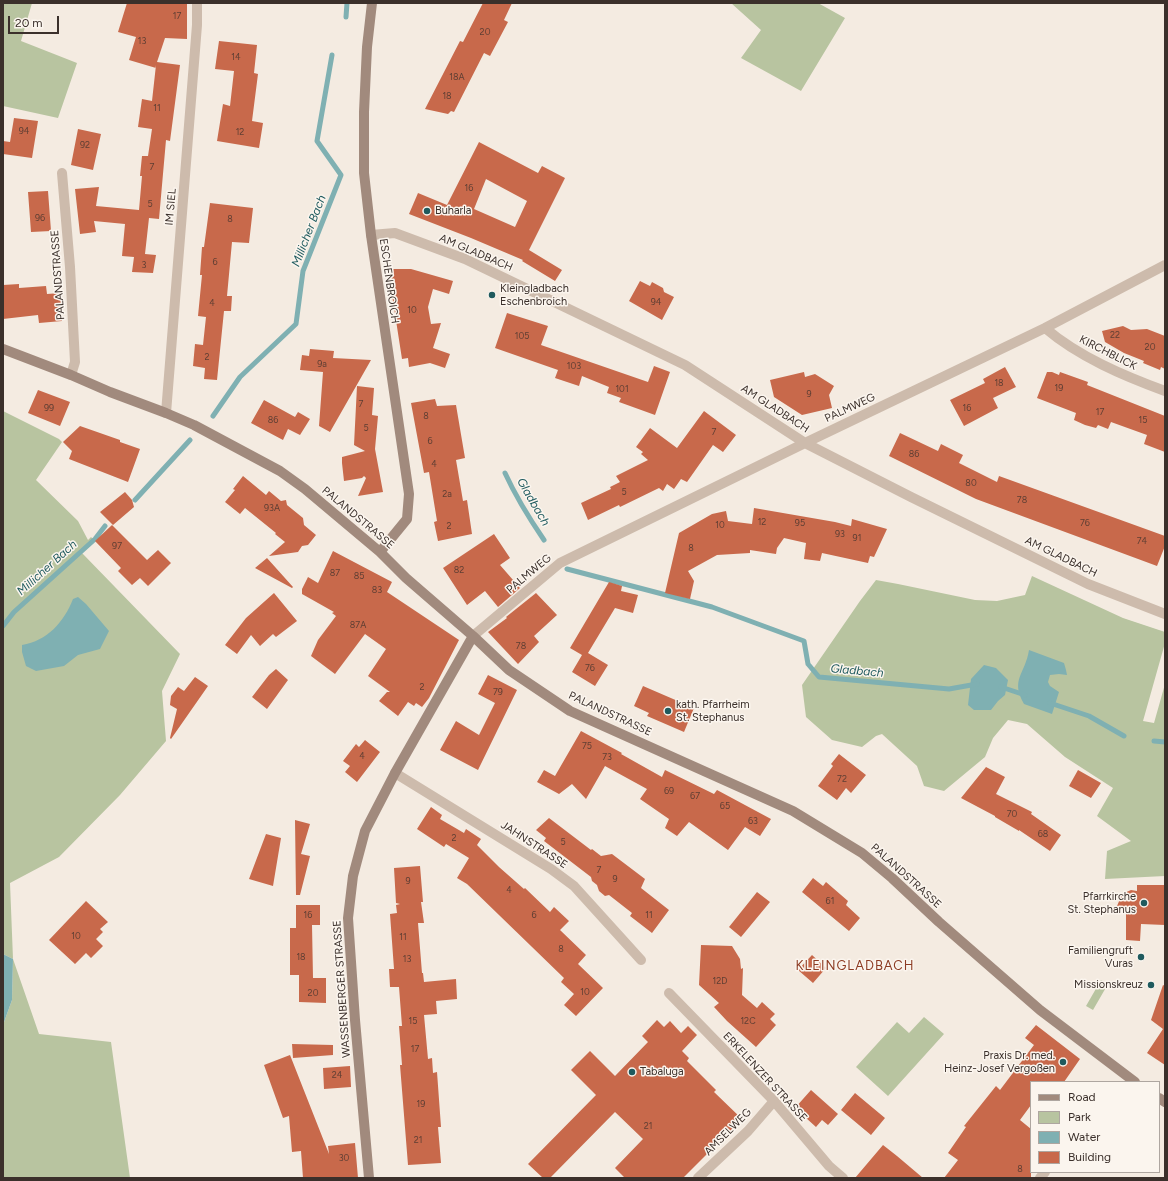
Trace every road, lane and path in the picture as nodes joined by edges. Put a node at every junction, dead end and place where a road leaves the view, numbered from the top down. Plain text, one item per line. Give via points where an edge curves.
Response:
1 (197, 3) edge
2 (372, 3) edge
3 (62, 173) dead end
4 (371, 235) junction
5 (1165, 265) edge
6 (1045, 328) junction
7 (3, 349) edge
8 (71, 375) junction
9 (1165, 391) edge
10 (166, 413) junction
11 (805, 443) junction
12 (380, 552) junction
13 (1165, 614) edge
14 (473, 636) junction
15 (395, 773) junction
16 (641, 960) dead end
17 (669, 993) dead end
18 (1129, 1080) edge
19 (774, 1101) junction
20 (369, 1178) edge
21 (698, 1178) edge
22 (843, 1178) edge

1 - 10 street, IM SIEL
2 - 4 main road, ESCHENBROICH via 364,112 364,173
3 - 8 street, PALANDSTRASSE via 75,362
4 - 11 street, AM GLADBACH via 395,233 465,259 685,365
4 - 12 main road, ESCHENBROICH via 409,494 407,519
5 - 6 street, PALMWEG
6 - 9 street, KIRCHBLICK via 1060,342 1126,377
6 - 11 street, PALMWEG
7 - 8 main road, PALANDSTRASSE
8 - 10 main road, PALANDSTRASSE
10 - 12 main road, PALANDSTRASSE via 280,471 306,489
11 - 13 street, AM GLADBACH via 1088,584
11 - 14 street, PALMWEG via 560,563
12 - 14 main road, PALANDSTRASSE
14 - 15 main road, WASSENBERGER STRASSE
14 - 18 main road, PALANDSTRASSE via 509,670 570,712 793,811 862,853 1040,1010
15 - 16 street, JAHNSTRASSE via 551,869 574,886
15 - 20 main road, WASSENBERGER STRASSE via 365,831 353,876 348,918
17 - 19 street, ERKELENZER STRASSE
19 - 21 street, AMSELWEG
19 - 22 street, ERKELENZER STRASSE via 829,1166

